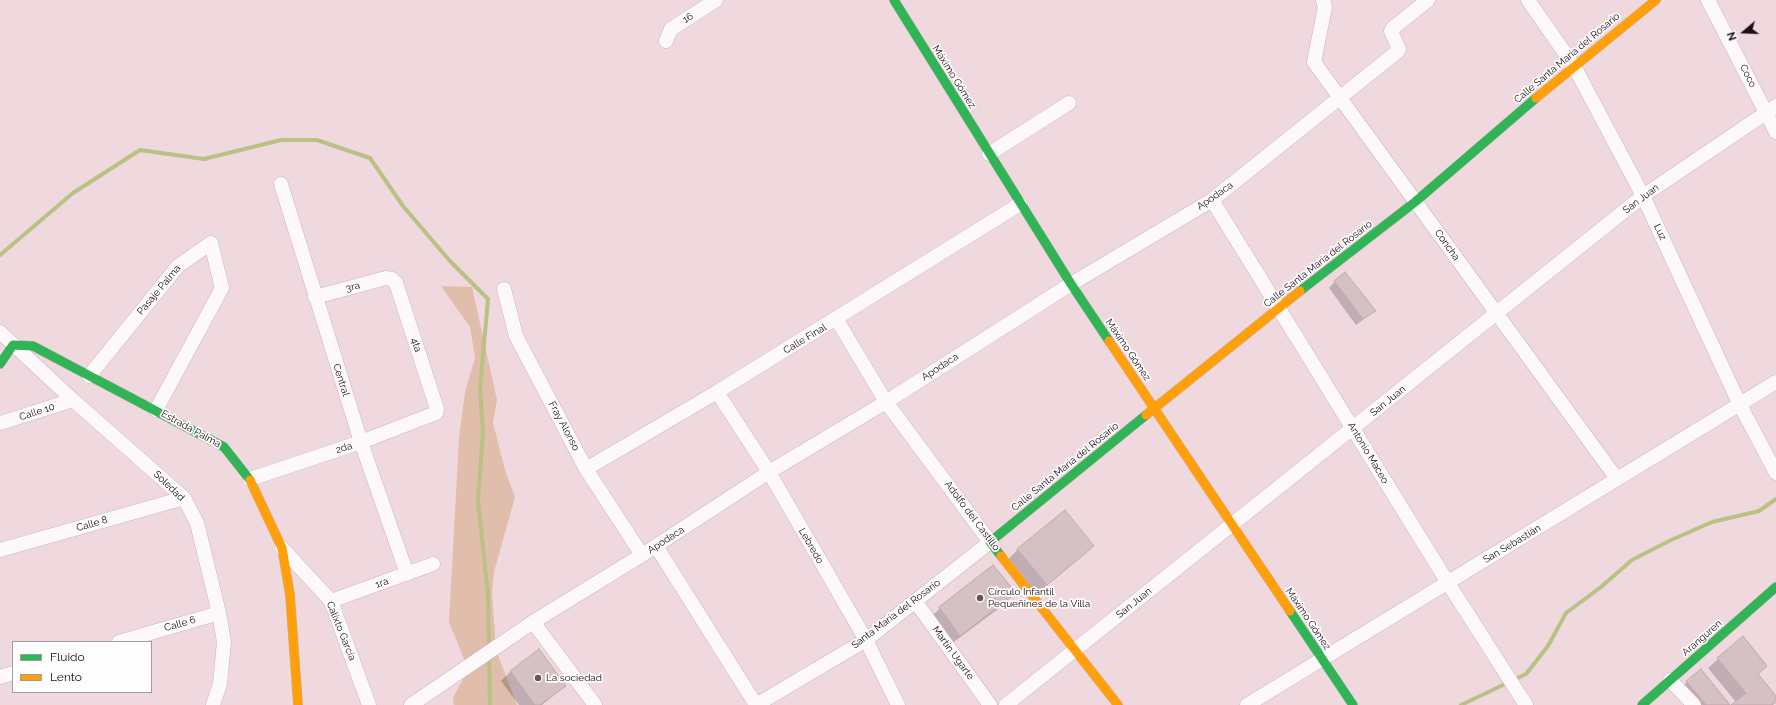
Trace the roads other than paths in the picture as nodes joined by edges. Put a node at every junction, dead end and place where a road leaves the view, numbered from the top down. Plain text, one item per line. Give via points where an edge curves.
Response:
1 (716, 0) edge
2 (1323, 0) edge
3 (1428, 0) edge
4 (1528, 0) edge
5 (1656, 0) edge
6 (1708, 0) edge
7 (900, 2) edge
8 (666, 41) dead end
9 (1574, 66) junction
10 (1340, 98) junction
11 (1069, 103) dead end
12 (1771, 109) edge
13 (1776, 132) edge
14 (989, 154) junction
15 (280, 184) dead end
16 (1643, 196) junction
17 (1212, 200) junction
18 (1416, 202) junction
19 (1020, 204) junction
20 (392, 279) joint
21 (1071, 284) junction
22 (504, 289) dead end
23 (315, 297) junction
24 (1278, 308) junction
25 (1497, 314) junction
26 (837, 320) junction
27 (0, 332) edge
28 (13, 345) junction
29 (0, 364) edge
30 (89, 376) junction
31 (1776, 382) edge
32 (717, 392) junction
33 (73, 400) junction
34 (886, 402) junction
35 (1740, 405) junction
36 (156, 410) junction
37 (1154, 410) junction
38 (436, 413) joint
39 (0, 424) edge
40 (1353, 428) junction
41 (361, 442) junction
42 (586, 469) junction
43 (768, 472) junction
44 (1776, 473) edge
45 (250, 478) junction
46 (1617, 479) junction
47 (184, 498) junction
48 (1231, 525) junction
49 (990, 542) junction
50 (656, 546) junction
51 (282, 548) junction
52 (0, 550) edge
53 (642, 555) junction
54 (433, 564) dead end
55 (407, 574) junction
56 (1448, 583) junction
57 (1776, 587) edge
58 (331, 601) junction
59 (915, 601) junction
60 (219, 613) junction
61 (533, 622) junction
62 (866, 640) junction
63 (122, 641) edge
64 (1076, 650) junction
65 (1322, 659) junction
66 (12, 673) edge
67 (0, 677) edge
68 (1670, 680) junction
69 (213, 705) edge
70 (298, 705) edge
71 (369, 705) edge
72 (410, 705) edge
73 (595, 705) edge
74 (756, 705) edge
75 (898, 705) edge
76 (990, 705) edge
77 (1006, 705) edge
78 (1118, 705) edge
79 (1247, 705) edge
80 (1353, 705) edge
81 (1526, 705) edge
82 (1642, 705) edge
83 (1694, 705) edge

1 - 8 street, 16 via 671,28
2 - 10 street, Concha via 1325,7 1313,60
3 - 10 street, Apodaca via 1391,31 1398,52
4 - 9 street, Luz
5 - 9 street, Calle Santa María del Rosario
6 - 12 street, Coco
7 - 14 street, Máximo Gómez
9 - 16 street, Luz
9 - 18 street, Calle Santa María del Rosario
10 - 17 street, Apodaca
10 - 18 street, Concha
11 - 14 street
12 - 13 street, Coco
12 - 16 street, San Juan
14 - 19 street, Máximo Gómez
15 - 23 street, Central
16 - 25 street, San Juan
16 - 35 street, Luz
17 - 21 street, Apodaca
17 - 24 street, Antonio Maceo
18 - 24 street, Calle Santa María del Rosario
18 - 25 street, Concha
19 - 21 street, Máximo Gómez
19 - 26 street, Calle Final
20 - 23 street, 3ra via 386,278
20 - 38 street, 4ta via 396,283 437,409
21 - 34 street, Apodaca
21 - 37 street, Máximo Gómez
22 - 42 street, Fray Alonso via 516,336
23 - 41 street, Central
24 - 37 street, Calle Santa María del Rosario
24 - 40 street, Antonio Maceo
25 - 40 street, San Juan
25 - 46 street, Concha
26 - 32 street, Calle Final
26 - 34 street, Adolfo del Castillo
27 - 28 street
28 - 29 street
28 - 30 street, Estrada Palma via 34,346
28 - 33 street, Soledad
30 - 36 street, Estrada Palma
30 - 36 street, Pasaje Palma via 178,266 211,243 222,288
31 - 35 street, San Sebastián
32 - 42 street, Calle Final
32 - 43 street, Lebredo
33 - 39 street, Calle 10
33 - 47 street, Soledad
34 - 43 street, Apodaca
34 - 49 street, Adolfo del Castillo
35 - 44 street, Luz
35 - 46 street, San Sebastián
36 - 45 street, Estrada Palma via 224,447
37 - 48 street, Máximo Gómez
37 - 49 street, Calle Santa María del Rosario
38 - 41 street, 2da
40 - 48 street, San Juan
40 - 56 street, Antonio Maceo
41 - 45 street, 2da
41 - 55 street, Central
42 - 53 street, Fray Alonso
43 - 50 street, Apodaca
43 - 62 street, Lebredo
45 - 51 street, Estrada Palma
46 - 56 street, San Sebastián
47 - 52 street, Calle 8
47 - 60 street, Soledad via 197,523
48 - 64 street, San Juan
48 - 65 street, Máximo Gómez
49 - 59 street, Santa María del Rosario
49 - 64 street, Adolfo del Castillo
50 - 53 street, Apodaca
50 - 74 street
51 - 58 street, Calixto García
51 - 70 street, Estrada Palma via 290,595
53 - 61 street, Apodaca
54 - 55 street, 1ra
55 - 58 street, 1ra
56 - 65 street, San Sebastián
56 - 81 street, Antonio Maceo
57 - 68 street, Aranguren
58 - 71 street, Calixto García
59 - 62 street, Santa María del Rosario
59 - 76 street, Martín Ugarte
60 - 63 street, Calle 6
60 - 69 street, Soledad via 224,642 220,684
61 - 72 street, Apodaca
61 - 73 street
62 - 74 street, Santa María del Rosario
62 - 75 street, Lebredo
64 - 77 street, San Juan
64 - 78 street, Adolfo del Castillo
65 - 79 street, San Sebastián
65 - 80 street, Máximo Gómez
66 - 67 street
68 - 82 street, Aranguren
68 - 83 street

